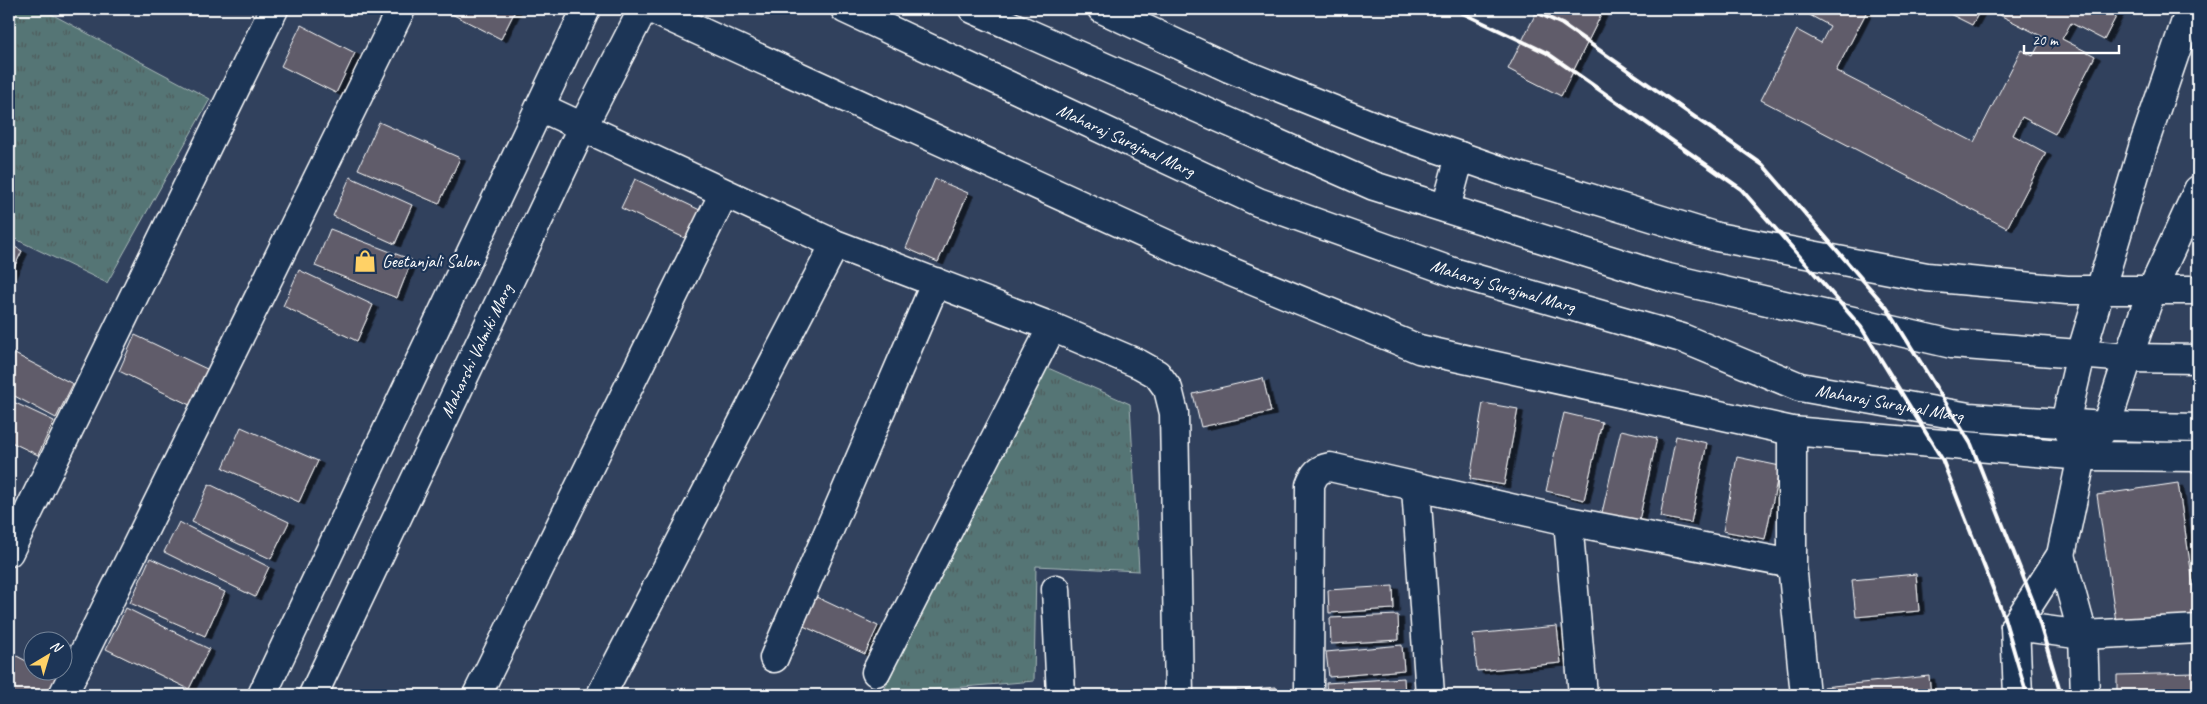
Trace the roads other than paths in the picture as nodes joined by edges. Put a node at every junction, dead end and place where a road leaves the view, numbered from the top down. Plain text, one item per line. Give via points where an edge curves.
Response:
1 (401, 9) edge
2 (586, 9) edge
3 (644, 9) edge
4 (651, 9) edge
5 (845, 9) edge
6 (973, 9) edge
7 (1102, 9) edge
8 (2190, 9) edge
9 (270, 10) edge
10 (540, 107) junction
11 (582, 128) junction
12 (1460, 156) junction
13 (2198, 190) edge
14 (724, 193) junction
15 (1446, 208) junction
16 (835, 244) junction
17 (936, 282) junction
18 (2100, 290) junction
19 (2152, 290) junction
20 (2198, 290) edge
21 (1052, 327) junction
22 (2081, 354) junction
23 (2128, 358) junction
24 (2198, 360) edge
25 (2064, 423) junction
26 (2106, 426) junction
27 (2198, 428) edge
28 (1792, 431) junction
29 (2082, 456) junction
30 (2198, 457) edge
31 (1416, 488) junction
32 (1568, 521) junction
33 (9, 552) edge
34 (2061, 555) junction
35 (1792, 564) junction
36 (1056, 589) dead end
37 (2015, 626) junction
38 (2198, 628) edge
39 (2083, 635) junction
40 (774, 658) dead end
41 (876, 672) dead end
42 (63, 695) edge
43 (262, 695) edge
44 (313, 695) edge
45 (477, 695) edge
46 (601, 695) edge
47 (1061, 695) edge
48 (1179, 695) edge
49 (1309, 695) edge
50 (1430, 695) edge
51 (1583, 695) edge
52 (1805, 695) edge
53 (2018, 695) edge
54 (2085, 695) edge

1 - 42 street
2 - 10 street
3 - 11 street, Maharshi Valmiki Marg
4 - 28 street via 1195,258 1420,349
5 - 25 street, Maharaj Surajmal Marg via 1258,202 1456,273 1682,338 1800,387 1969,417
6 - 15 street via 1374,186
7 - 12 street via 1238,72
8 - 18 street via 2144,144
9 - 33 street
10 - 11 street
10 - 43 street
11 - 14 street
11 - 44 street, Maharshi Valmiki Marg
12 - 15 street
12 - 18 street via 1717,237 1927,277
13 - 19 street
14 - 16 street
14 - 45 street
15 - 22 street via 1664,278 1943,342
16 - 17 street
16 - 46 street
17 - 21 street
17 - 40 street
18 - 19 street
18 - 22 street
19 - 20 street
19 - 23 street
21 - 41 street
21 - 48 street via 1139,364 1157,374 1168,389 1174,413
22 - 23 street
22 - 25 street
23 - 24 street
23 - 26 street
25 - 26 street, Maharaj Surajmal Marg
25 - 29 street
26 - 27 street, Maharaj Surajmal Marg
26 - 29 street
28 - 29 street
28 - 35 street
29 - 30 street
29 - 34 street
31 - 32 street
31 - 49 street via 1330,467 1321,469 1314,476 1310,485
31 - 50 street
32 - 35 street
32 - 51 street
34 - 37 street
34 - 39 street
35 - 52 street
36 - 47 street
37 - 39 street
37 - 53 street
38 - 39 street
39 - 54 street

